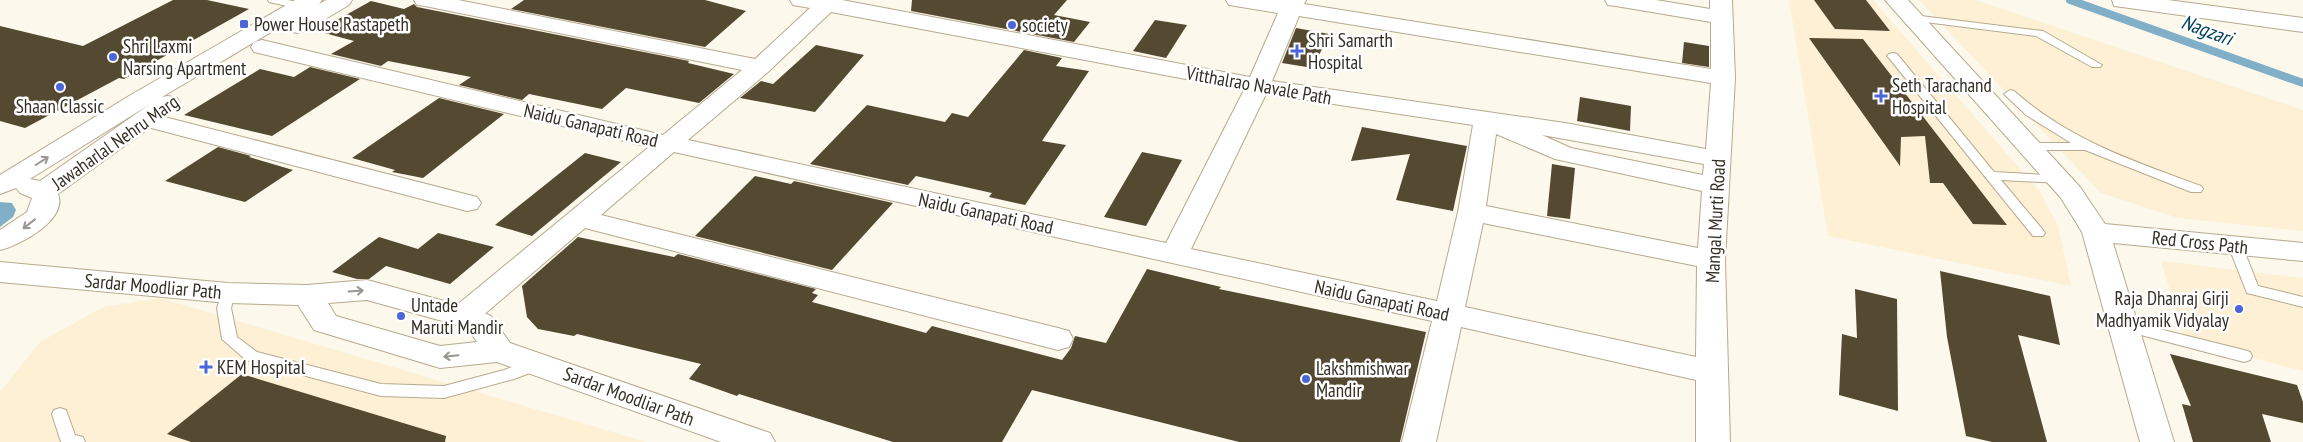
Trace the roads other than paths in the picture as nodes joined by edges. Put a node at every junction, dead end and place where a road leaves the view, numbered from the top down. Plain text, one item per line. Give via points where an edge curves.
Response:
1 (273, 0) edge
2 (341, 0) edge
3 (425, 0) edge
4 (801, 0) edge
5 (1237, 0) edge
6 (1616, 0) edge
7 (1896, 0) edge
8 (2122, 1) edge
9 (829, 2) edge
10 (306, 3) edge
11 (1292, 4) edge
12 (1721, 8) edge
13 (1913, 18) junction
14 (2303, 25) edge
15 (262, 47) junction
16 (1893, 56) dead end
17 (2096, 64) dead end
18 (760, 68) junction
19 (1723, 78) junction
20 (1258, 86) junction
21 (2010, 94) dead end
22 (145, 119) junction
23 (1486, 120) junction
24 (670, 144) junction
25 (2084, 146) junction
26 (2029, 147) junction
27 (1719, 159) junction
28 (1990, 176) junction
29 (2059, 179) junction
30 (1716, 186) junction
31 (0, 187) edge
32 (2196, 189) dead end
33 (43, 192) junction
34 (467, 203) dead end
35 (1472, 212) junction
36 (579, 218) junction
37 (2096, 232) junction
38 (2038, 233) dead end
39 (0, 241) edge
40 (2235, 245) junction
41 (2303, 252) edge
42 (1174, 255) junction
43 (1711, 260) junction
44 (0, 272) edge
45 (228, 293) junction
46 (307, 295) junction
47 (2303, 302) edge
48 (1447, 314) junction
49 (463, 316) junction
50 (2123, 325) junction
51 (1058, 339) dead end
52 (499, 351) junction
53 (2244, 356) dead end
54 (538, 363) junction
55 (1712, 372) junction
56 (60, 414) dead end
57 (77, 442) edge
58 (758, 442) edge
59 (1419, 442) edge
60 (1713, 442) edge
61 (2157, 442) edge

1 - 10 lane
2 - 15 street, Jawaharlal Nehru Marg
3 - 18 street
4 - 9 street, Vitthalrao Navale Path
5 - 11 street
6 - 12 street
7 - 13 street
8 - 14 street
9 - 18 street
9 - 20 street, Vitthalrao Navale Path
31 -> 10 street, Jawaharlal Nehru Marg via 138,101
11 - 19 street
11 - 20 street
12 - 19 street, Mangal Murti Road
13 - 17 lane via 2039,33
13 - 26 street
15 - 22 street, Jawaharlal Nehru Marg
15 - 24 street, Naidu Ganapati Road
16 - 28 lane
18 - 24 street
19 - 27 street, Mangal Murti Road
20 - 23 street, Vitthalrao Navale Path
20 - 42 street
21 - 25 lane via 2049,126
22 - 33 street, Jawaharlal Nehru Marg
22 - 34 street
23 - 27 street, Vitthalrao Navale Path
23 - 30 street via 1564,154
23 - 35 street
24 - 36 street
24 - 42 street, Naidu Ganapati Road
25 - 26 lane
25 - 32 lane
26 - 29 street
27 - 30 street, Mangal Murti Road
28 - 29 lane
28 - 38 lane
29 - 37 street
30 - 43 street, Mangal Murti Road
31 - 33 street via 30,187
33 -> 39 street via 47,202 41,214 26,227
35 - 43 street
35 - 48 street
36 - 49 street
36 - 51 street
37 - 40 street, Red Cross Path
37 - 50 street
40 - 41 street, Red Cross Path
40 - 47 lane via 2252,290
42 - 48 street, Naidu Ganapati Road
43 - 55 street, Mangal Murti Road
44 - 45 street, Sardar Moodliar Path
45 - 46 street, Sardar Moodliar Path
45 - 54 lane via 224,308 230,339 252,356 381,390 444,392 508,375
46 -> 49 street, Sardar Moodliar Path via 367,290
52 -> 46 street, Sardar Moodliar Path via 440,357 325,323
48 - 55 street, Naidu Ganapati Road
48 - 59 street
49 - 52 street, Sardar Moodliar Path via 480,323
50 - 53 lane
50 - 61 street
52 - 54 street, Sardar Moodliar Path
54 - 58 street, Sardar Moodliar Path
55 - 60 street, Mangal Murti Road
56 - 57 lane via 68,439

